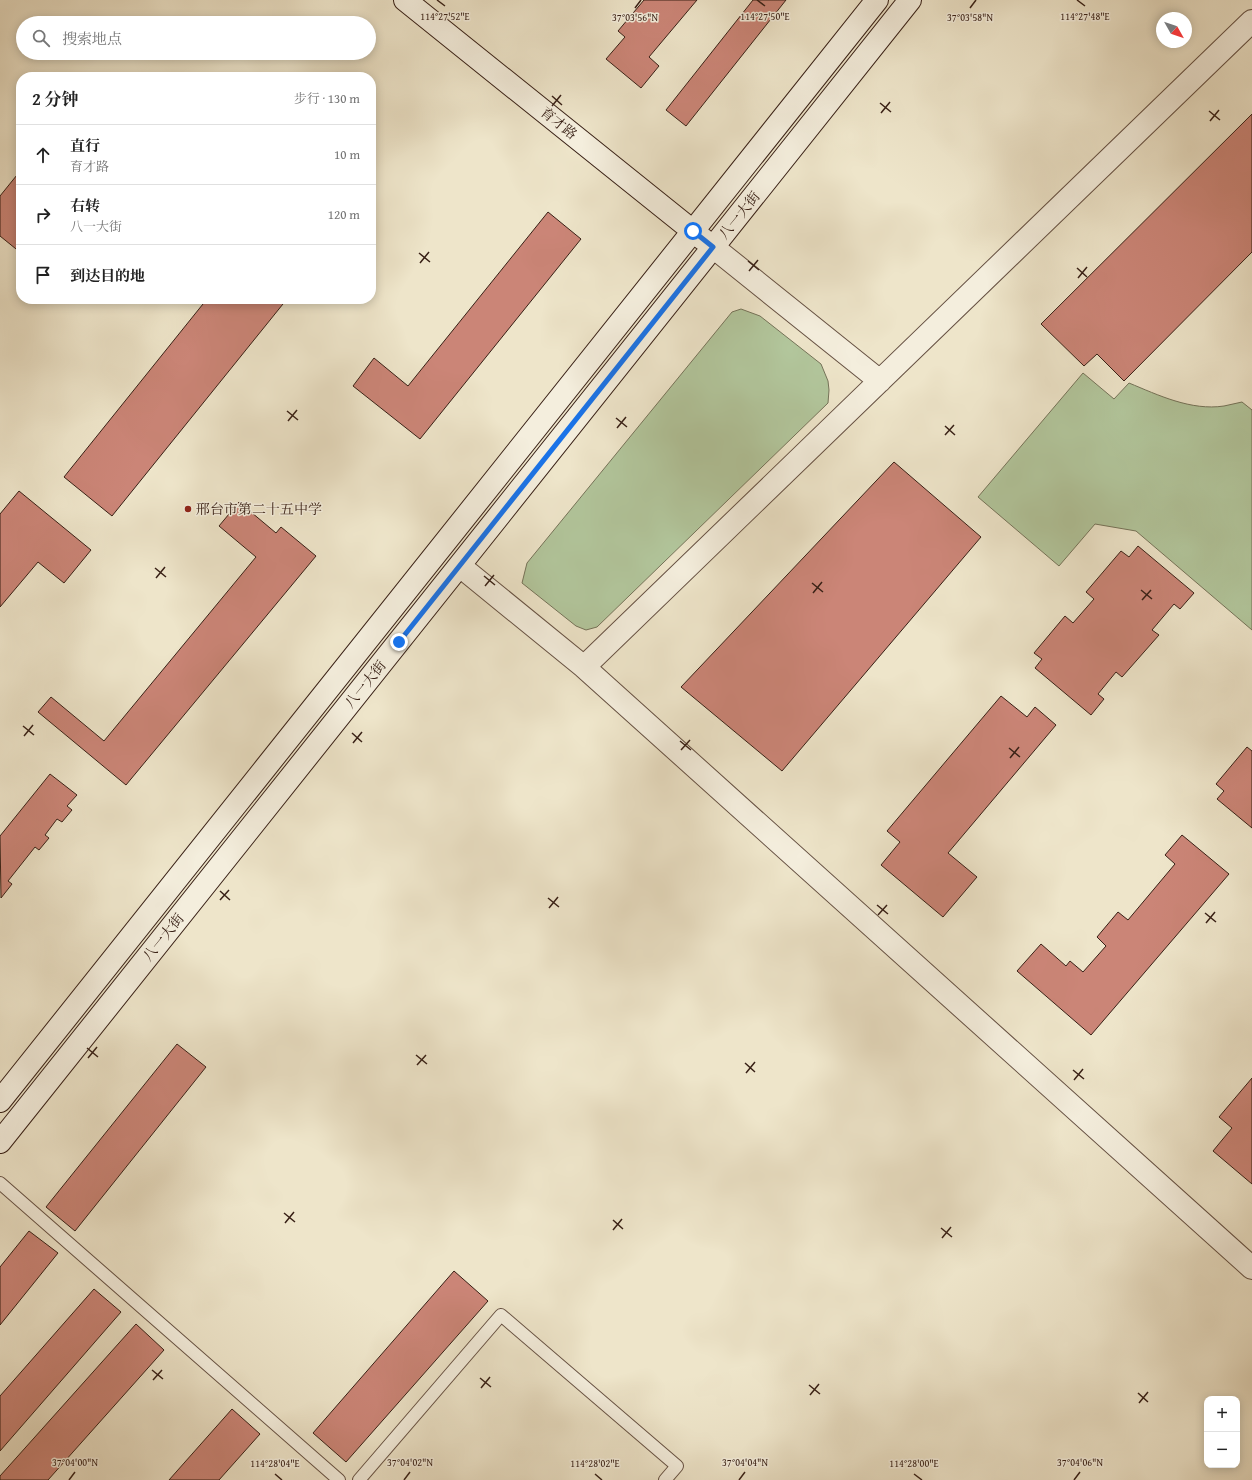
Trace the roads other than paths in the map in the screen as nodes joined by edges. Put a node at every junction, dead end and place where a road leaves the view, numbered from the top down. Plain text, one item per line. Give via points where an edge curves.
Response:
1 (405, 0) edge
2 (877, 0) edge
3 (910, 0) edge
4 (1252, 20) edge
5 (693, 231) junction
6 (713, 247) junction
7 (880, 380) junction
8 (460, 566) junction
9 (584, 667) junction
10 (0, 1101) edge
11 (0, 1142) edge
12 (0, 1183) edge
13 (1252, 1268) edge
14 (339, 1480) edge
15 (359, 1480) edge
16 (665, 1480) edge

1 - 5 street, 育才路
2 - 5 street, 八一大街
3 - 6 street, 八一大街
4 - 7 street
5 - 6 street, 育才路
5 - 10 street, 八一大街
6 - 7 street, 育才路
6 - 8 street, 八一大街
7 - 9 street
8 - 9 street
8 - 11 street, 八一大街
9 - 13 street
12 - 14 lane
15 - 16 lane via 501,1315 677,1466

